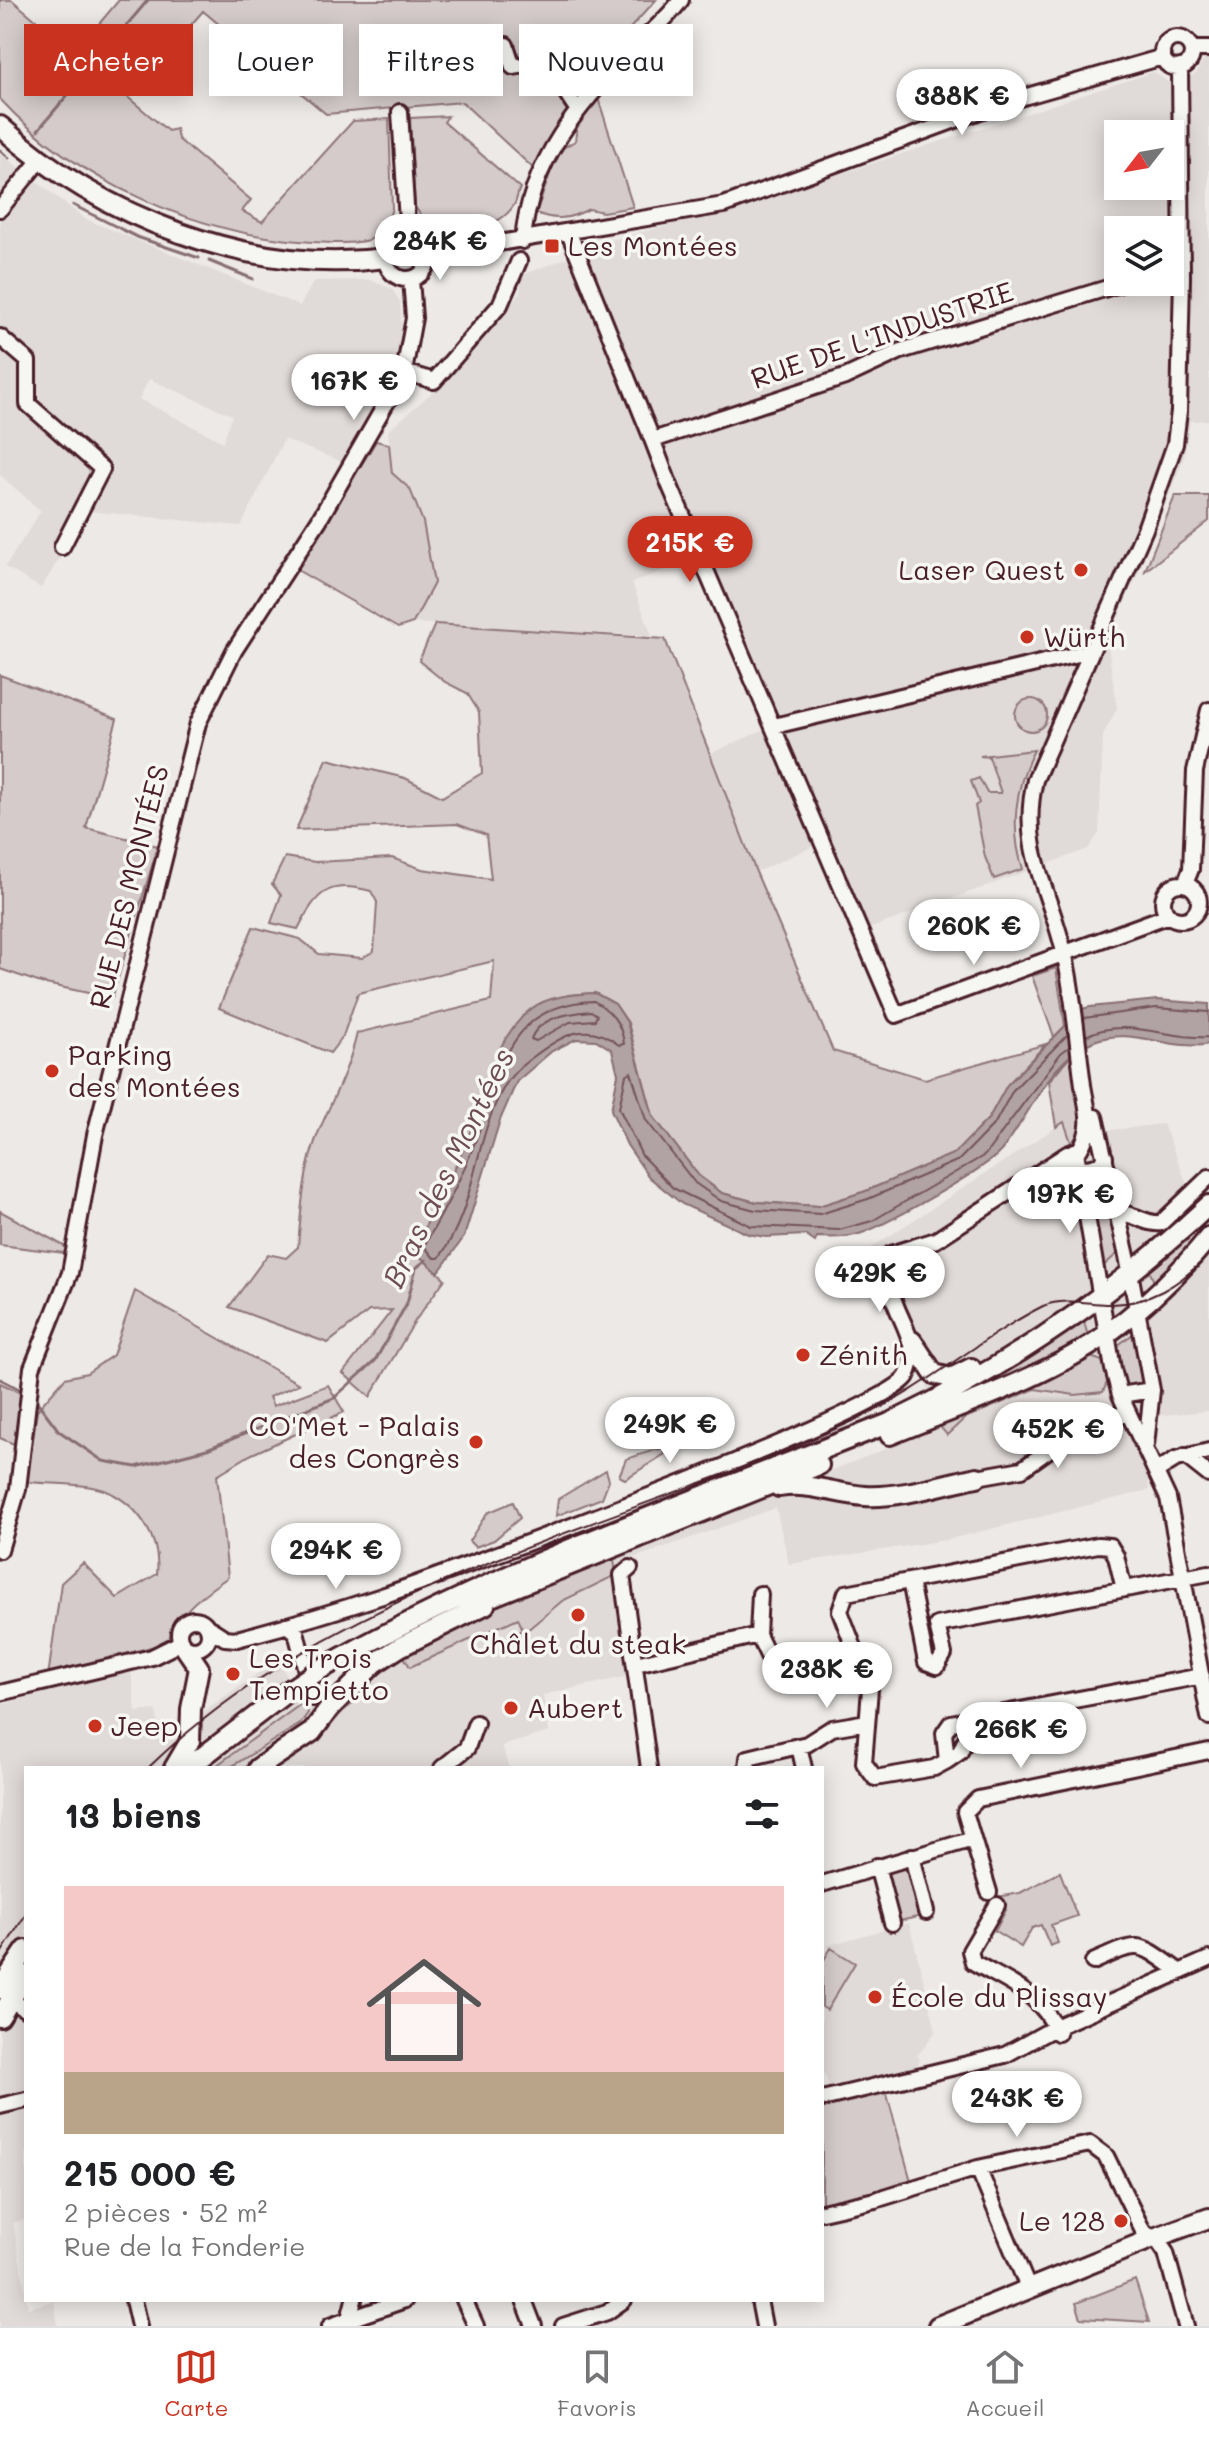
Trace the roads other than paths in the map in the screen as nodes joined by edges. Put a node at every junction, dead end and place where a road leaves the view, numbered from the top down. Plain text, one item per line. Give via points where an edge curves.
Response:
1 (681, 0) edge
2 (506, 45) dead end
3 (1191, 49) junction
4 (1209, 49) edge
5 (1163, 57) junction
6 (1180, 67) junction
7 (578, 110) junction
8 (400, 112) dead end
9 (0, 126) edge
10 (40, 160) junction
11 (0, 209) edge
12 (1177, 216) edge
13 (569, 233) junction
14 (408, 237) junction
15 (521, 241) junction
16 (428, 255) junction
17 (386, 258) junction
18 (519, 261) dead end
19 (411, 279) junction
20 (1104, 289) edge
21 (1177, 296) edge
22 (0, 337) edge
23 (404, 372) junction
24 (656, 439) junction
25 (62, 547) dead end
26 (1091, 651) junction
27 (1209, 710) edge
28 (774, 726) junction
29 (1185, 884) junction
30 (1169, 915) junction
31 (1065, 956) junction
32 (1080, 1057) junction
33 (1078, 1150) junction
34 (1104, 1154) junction
35 (1058, 1162) junction
36 (1077, 1168) junction
37 (1209, 1177) edge
38 (1209, 1205) edge
39 (1116, 1214) junction
40 (1209, 1237) edge
41 (1130, 1273) junction
42 (1100, 1295) junction
43 (1138, 1310) junction
44 (1071, 1316) junction
45 (1106, 1335) junction
46 (912, 1341) junction
47 (1152, 1390) junction
48 (1120, 1395) junction
49 (1129, 1414) junction
50 (1146, 1446) junction
51 (1209, 1451) edge
52 (1185, 1456) junction
53 (1158, 1470) junction
54 (1209, 1475) edge
55 (977, 1477) joint
56 (748, 1494) junction
57 (0, 1550) edge
58 (609, 1550) junction
59 (630, 1568) dead end
60 (1209, 1573) edge
61 (1184, 1578) junction
62 (910, 1581) junction
63 (1124, 1589) junction
64 (760, 1594) dead end
65 (286, 1625) junction
66 (937, 1625) junction
67 (918, 1628) junction
68 (211, 1629) junction
69 (758, 1635) junction
70 (183, 1646) junction
71 (636, 1664) junction
72 (775, 1670) dead end
73 (322, 1675) junction
74 (1202, 1676) junction
75 (0, 1693) edge
76 (290, 1696) junction
77 (313, 1698) dead end
78 (1209, 1717) edge
79 (975, 1718) junction
80 (867, 1722) junction
81 (476, 1723) dead end
82 (799, 1746) junction
83 (1209, 1751) edge
84 (947, 1761) junction
85 (175, 1766) edge
86 (191, 1766) edge
87 (207, 1766) edge
88 (261, 1766) edge
89 (444, 1766) edge
90 (649, 1766) edge
91 (747, 1766) edge
92 (804, 1766) edge
93 (973, 1839) junction
94 (912, 1856) junction
95 (877, 1866) junction
96 (824, 1883) edge
97 (926, 1912) dead end
98 (892, 1923) dead end
99 (24, 1956) edge
100 (1209, 1959) edge
101 (1093, 1962) dead end
102 (1180, 1972) junction
103 (24, 1978) edge
104 (9, 1998) edge
105 (0, 2017) edge
106 (1057, 2030) junction
107 (824, 2099) edge
108 (24, 2100) edge
109 (0, 2106) edge
110 (978, 2168) junction
111 (824, 2212) edge
112 (1209, 2218) edge
113 (1153, 2238) junction
114 (1029, 2290) junction
115 (133, 2302) edge
116 (353, 2302) edge
117 (399, 2302) edge
118 (465, 2302) edge
119 (525, 2302) edge
120 (621, 2302) edge
121 (759, 2302) edge
122 (349, 2319) junction
123 (139, 2326) edge
124 (330, 2326) edge
125 (476, 2326) edge
126 (534, 2326) edge
127 (563, 2326) edge
128 (764, 2326) edge
129 (938, 2326) edge
130 (1186, 2326) edge

1 - 7 street
2 - 7 street via 513,67 544,62 551,67
3 - 4 street
3 - 5 street via 1182,39 1173,39 1163,48
3 - 6 street via 1190,59
5 - 6 street via 1171,67
5 - 13 street via 999,104 724,205
6 - 12 street
7 - 15 street via 541,169
8 - 14 street
9 - 10 main road
10 - 11 street
10 - 17 main road via 114,205 224,245 287,257
13 - 15 street
13 - 24 street
14 - 16 street via 421,242
14 - 17 street via 394,242
15 - 16 street
16 - 19 street via 426,269
17 - 19 street via 394,274
18 - 23 street via 500,305 434,381
19 - 23 street, RUE DES MONTÉES via 414,318
20 - 24 street, RUE DE L'INDUSTRIE via 901,351 845,377
21 - 26 street via 1180,406 1175,444 1145,529
22 - 25 street via 28,361 28,404 102,469
23 - 57 street, RUE DES MONTÉES via 319,520 216,682 198,723 95,1135 70,1273 37,1350 18,1489
24 - 28 street via 674,497
26 - 28 street
26 - 31 street via 1029,805 1032,855
27 - 29 street via 1195,771 1191,869
28 - 31 street via 896,1015
29 - 30 street via 1167,890 1163,904
29 - 30 street via 1199,900 1195,913 1183,920
30 - 31 street
31 - 32 street
32 - 33 street via 1091,1126
32 - 34 street
33 - 34 street via 1097,1146
33 - 35 street
33 - 36 street
34 - 36 street via 1098,1165
34 - 39 street
35 - 36 street
35 - 46 street via 936,1240 891,1254 891,1293
36 - 42 street
37 - 39 street via 1161,1223
38 - 41 main road
39 - 41 street
40 - 43 main road via 1177,1276
41 - 42 main road
41 - 43 street
42 - 44 main road
42 - 45 street
43 - 45 main road
43 - 47 street
44 - 46 main road via 1050,1317 951,1378 930,1371
44 - 73 main road via 977,1377 902,1417 491,1583 386,1632
45 - 48 street
45 - 56 main road via 1003,1387
46 - 65 street via 903,1383 802,1435 471,1564
47 - 48 street
47 - 50 street
48 - 49 street
49 - 50 street
49 - 55 street via 1074,1432 1022,1469
50 - 53 street
51 - 52 street
52 - 53 street
52 - 54 street
53 - 61 street
55 - 56 main road via 887,1495 805,1485
56 - 58 main road
58 - 73 main road via 457,1611
58 - 88 main road via 400,1647 360,1677 312,1732
59 - 71 street via 622,1575
60 - 61 street
61 - 63 street
61 - 74 street
62 - 63 street via 1098,1545 1110,1546 1116,1556
62 - 67 street
62 - 80 street via 846,1593 840,1601 870,1689
63 - 66 street
64 - 69 street
65 - 68 street via 237,1639
65 - 77 street via 296,1632
66 - 67 street
66 - 67 street via 944,1654 937,1666 926,1662
68 - 70 street via 206,1642
68 - 70 street via 199,1618 180,1628
69 - 71 street
69 - 72 street
70 - 75 street
70 - 85 main road via 199,1668 190,1741
71 - 90 street
73 - 76 main road
74 - 78 street
74 - 79 street
76 - 86 main road
76 - 87 main road
79 - 84 street via 960,1752
79 - 84 street via 951,1723 944,1733
80 - 82 street via 832,1728
80 - 84 street via 864,1763 875,1778
81 - 89 street via 467,1748
82 - 91 street via 748,1758
82 - 92 street
83 - 93 street via 978,1799 965,1812
93 - 94 street
93 - 106 street via 993,1899 970,1951 973,1962 1037,1998
94 - 95 street
94 - 97 street
95 - 96 street
95 - 98 street
99 - 104 main road
100 - 102 street
101 - 102 street via 1132,1944
102 - 106 street
103 - 104 main road
104 - 105 main road
106 - 107 street via 1005,2055
108 - 109 street
110 - 111 street
110 - 113 street via 1094,2145 1106,2156 1142,2229
110 - 114 street
112 - 113 main road
113 - 114 main road
113 - 130 street via 1166,2253
114 - 129 main road
115 - 123 street
116 - 122 street
117 - 122 street
118 - 125 street
119 - 126 street
120 - 127 street
121 - 128 street
122 - 124 street

